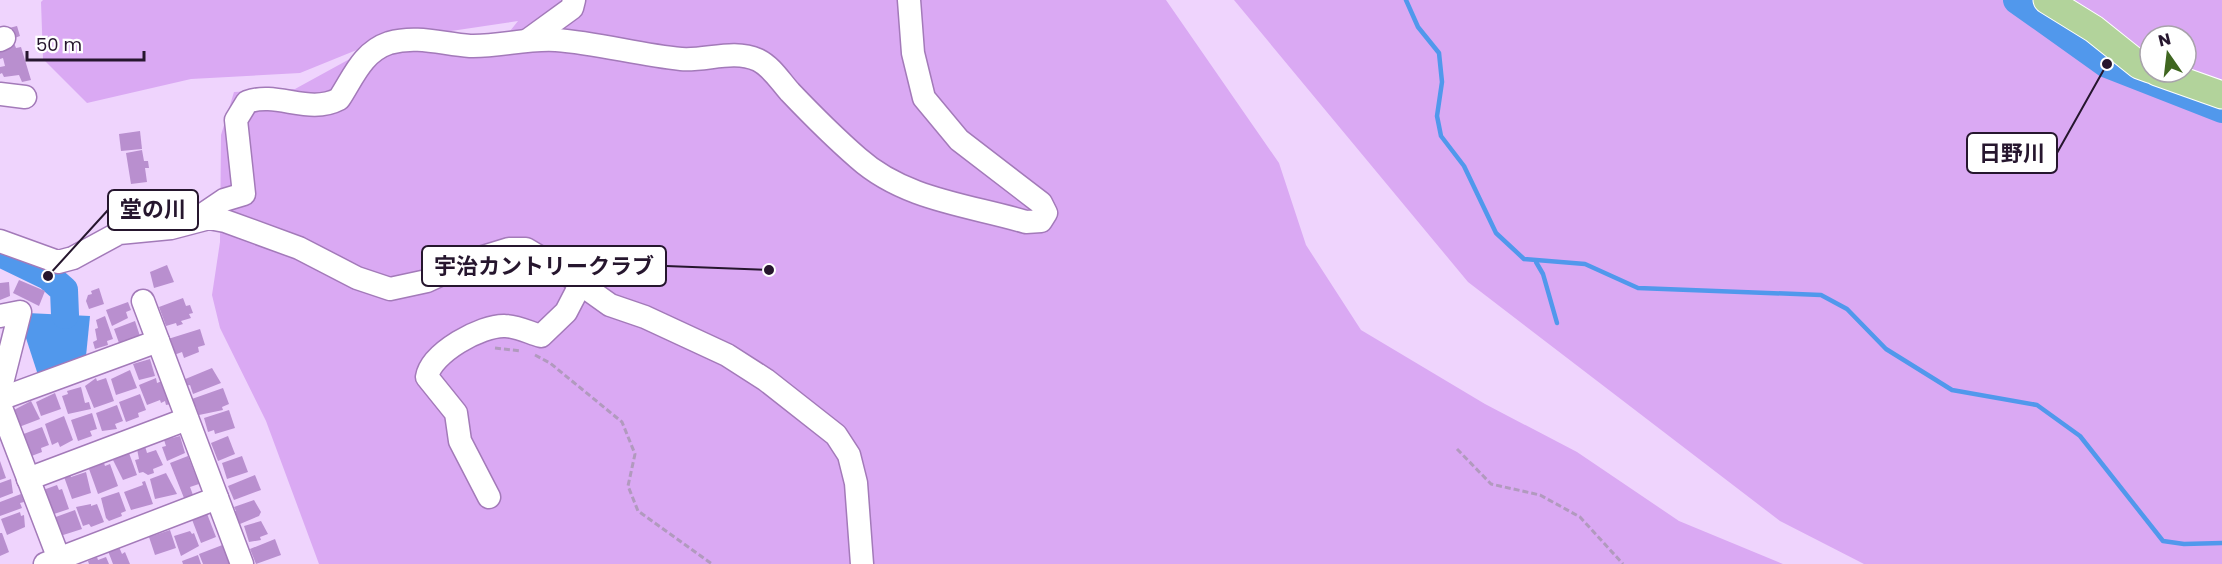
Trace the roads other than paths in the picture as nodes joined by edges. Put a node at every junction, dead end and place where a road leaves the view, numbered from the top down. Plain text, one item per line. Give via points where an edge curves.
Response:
1 (574, 0) edge
2 (909, 0) edge
3 (2047, 0) edge
4 (528, 40) junction
5 (2138, 64) edge
6 (2191, 84) edge
7 (0, 94) edge
8 (2222, 95) edge
9 (25, 97) dead end
10 (193, 221) junction
11 (0, 240) edge
12 (580, 285) junction
13 (143, 301) dead end
14 (0, 316) edge
15 (158, 341) junction
16 (0, 391) edge
17 (0, 399) edge
18 (0, 405) edge
19 (187, 419) junction
20 (28, 479) junction
21 (489, 497) dead end
22 (217, 498) junction
23 (52, 561) edge
24 (242, 564) edge
25 (862, 564) edge

1 - 4 street via 572,8
2 - 4 street via 913,53 924,98 959,140 1041,203 1046,213 1041,221 1026,222 933,198 873,170 759,61 726,55 682,59 584,43
3 - 5 main road
4 - 10 street via 468,46 406,39 387,44 366,57 339,99 324,105 247,102 236,120 244,194 224,200
6 - 8 main road
7 - 9 street
10 - 11 street via 171,228 119,233 58,262
10 - 12 street via 225,221 324,259 367,283 390,289 427,280 509,249 526,249
12 - 21 street via 566,312 541,336 512,327 487,329 437,357 429,367 427,377 456,413 460,441
12 - 25 street via 610,305 727,355 836,435 849,455 856,483
13 - 15 street
14 - 16 street via 20,312
15 - 17 street
15 - 19 street
18 - 20 street
19 - 20 street
19 - 22 street
20 - 23 street
22 - 23 street
22 - 24 street

